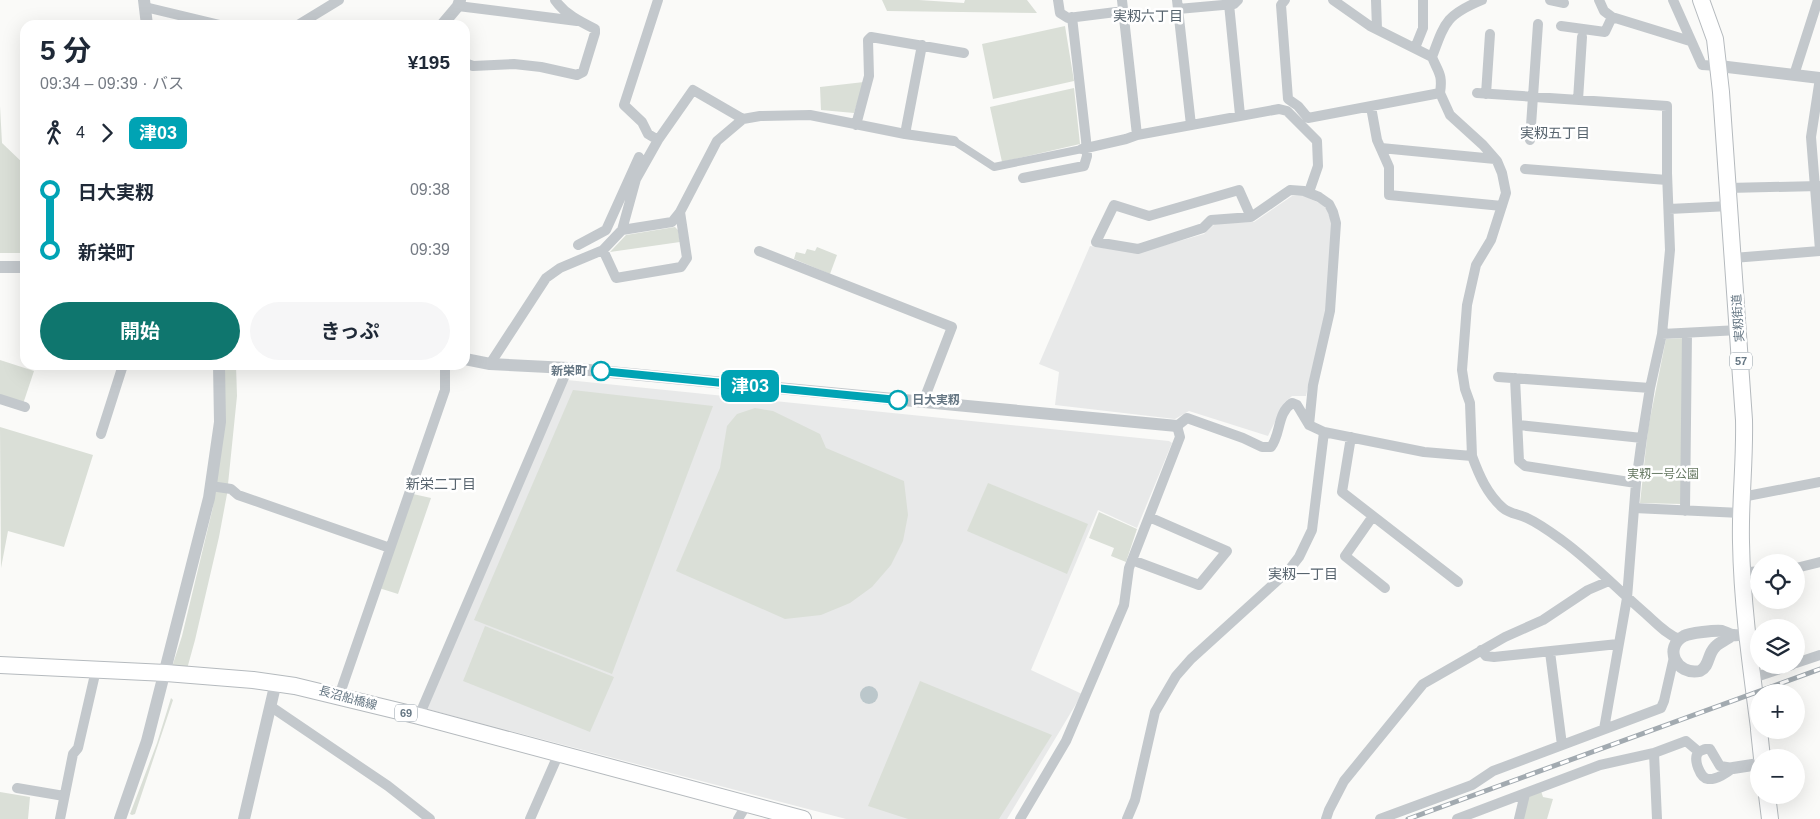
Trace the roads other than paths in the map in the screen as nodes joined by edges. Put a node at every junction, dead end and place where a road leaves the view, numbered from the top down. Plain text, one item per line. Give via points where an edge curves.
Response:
1 (339, 0) edge
2 (555, 0) edge
3 (658, 0) edge
4 (1058, 0) edge
5 (1122, 0) edge
6 (1285, 0) edge
7 (1332, 0) edge
8 (1376, 0) edge
9 (1423, 0) edge
10 (1482, 0) edge
11 (1550, 0) edge
12 (1599, 0) edge
13 (1672, 0) edge
14 (1702, 0) edge
15 (1818, 0) edge
16 (1233, 2) edge
17 (459, 3) edge
18 (1469, 3) edge
19 (1564, 3) dead end
20 (144, 4) edge
21 (1177, 5) edge
22 (1124, 11) junction
23 (1072, 17) junction
24 (1612, 17) junction
25 (146, 20) edge
26 (202, 20) edge
27 (306, 20) edge
28 (446, 20) edge
29 (578, 21) junction
30 (1538, 24) dead end
31 (1561, 26) dead end
32 (1377, 29) junction
33 (1490, 34) dead end
34 (1582, 37) dead end
35 (1690, 41) junction
36 (922, 45) junction
37 (1415, 48) junction
38 (964, 53) dead end
39 (1432, 57) junction
40 (470, 65) edge
41 (1719, 66) junction
42 (1794, 75) junction
43 (1820, 78) edge
44 (1440, 93) junction
45 (1533, 97) junction
46 (1578, 100) junction
47 (1290, 107) junction
48 (1371, 107) junction
49 (1240, 115) junction
50 (743, 119) junction
51 (856, 125) junction
52 (1191, 125) junction
53 (904, 134) junction
54 (1137, 135) junction
55 (658, 140) junction
56 (1530, 140) dead end
57 (954, 141) joint
58 (1381, 148) junction
59 (1084, 149) junction
60 (639, 157) dead end
61 (1495, 159) junction
62 (1525, 169) dead end
63 (1023, 178) dead end
64 (1667, 180) junction
65 (1817, 186) edge
66 (1728, 188) junction
67 (1309, 192) junction
68 (1502, 206) junction
69 (1730, 206) junction
70 (1669, 209) junction
71 (680, 212) junction
72 (1251, 217) junction
73 (622, 230) junction
74 (578, 244) dead end
75 (602, 250) junction
76 (1820, 250) edge
77 (759, 251) dead end
78 (1734, 258) junction
79 (0, 267) edge
80 (20, 267) edge
81 (1739, 330) junction
82 (1687, 333) junction
83 (1662, 334) junction
84 (470, 360) edge
85 (490, 364) junction
86 (568, 368) junction
87 (121, 370) edge
88 (219, 370) edge
89 (445, 370) edge
90 (1498, 377) dead end
91 (1515, 378) junction
92 (1650, 388) junction
93 (0, 399) edge
94 (923, 402) junction
95 (25, 407) dead end
96 (1308, 425) junction
97 (1518, 425) junction
98 (1177, 426) junction
99 (1324, 432) junction
100 (101, 434) dead end
101 (1351, 437) junction
102 (1642, 438) junction
103 (1472, 456) junction
104 (1820, 482) edge
105 (1636, 483) junction
106 (211, 486) junction
107 (1742, 497) junction
108 (1634, 508) junction
109 (1685, 511) junction
110 (1741, 514) junction
111 (1373, 516) junction
112 (1149, 517) junction
113 (390, 548) junction
114 (1132, 560) junction
115 (1820, 562) edge
116 (1750, 566) edge
117 (1805, 566) edge
118 (1750, 578) edge
119 (1609, 581) junction
120 (1458, 582) dead end
121 (1385, 588) dead end
122 (1627, 598) junction
123 (1740, 635) junction
124 (1679, 639) junction
125 (1618, 644) junction
126 (1481, 650) junction
127 (1550, 652) junction
128 (1820, 655) edge
129 (1674, 656) junction
130 (1805, 660) edge
131 (0, 665) edge
132 (96, 670) junction
133 (166, 673) junction
134 (1765, 674) edge
135 (1753, 678) junction
136 (276, 682) junction
137 (1754, 684) edge
138 (339, 696) junction
139 (270, 706) junction
140 (418, 716) junction
141 (1604, 729) junction
142 (1562, 745) junction
143 (1699, 752) junction
144 (1654, 753) junction
145 (559, 754) junction
146 (1750, 765) edge
147 (1733, 768) junction
148 (17, 788) dead end
149 (1525, 794) junction
150 (64, 796) junction
151 (747, 804) junction
152 (1768, 804) edge
153 (60, 819) edge
154 (120, 819) edge
155 (244, 819) edge
156 (430, 819) edge
157 (530, 819) edge
158 (738, 819) edge
159 (803, 819) edge
160 (1020, 819) edge
161 (1127, 819) edge
162 (1326, 819) edge
163 (1380, 819) edge
164 (1457, 819) edge
165 (1519, 819) edge
166 (1657, 819) edge
167 (1770, 819) edge

1 - 27 street
2 - 29 street
3 - 55 street via 624,105 642,122 648,134
4 - 23 street via 1060,13
5 - 22 street
6 - 47 street via 1281,5
7 - 32 street
8 - 32 street
9 - 37 street via 1423,28
10 - 18 street
11 - 19 street
12 - 24 street via 1604,11
13 - 35 street
14 - 41 main road, 実籾街道 / 57
15 - 42 street
16 - 21 street
16 - 49 street
17 - 28 street
17 - 29 street
18 - 39 street via 1447,21
20 - 25 street
20 - 26 street
21 - 52 street
22 - 23 street
22 - 54 street
23 - 59 street
24 - 31 street via 1605,32
24 - 35 street
29 - 40 street via 595,29 596,33 583,72 577,75 514,64
30 - 45 street
32 - 37 street
33 - 45 street via 1482,94
34 - 46 street
35 - 41 street via 1702,65
36 - 38 street
36 - 51 street via 875,37 868,40 869,76
36 - 53 street
37 - 39 street
39 - 44 street via 1439,70
41 - 42 street
41 - 66 main road, 実籾街道 / 57
42 - 43 street
43 - 65 street via 1811,137
44 - 48 street
44 - 61 street via 1450,115
45 - 46 street
45 - 56 street
46 - 64 street via 1667,106
47 - 48 street via 1312,119
47 - 49 street
47 - 67 street via 1317,141 1318,166
48 - 58 street
49 - 52 street
50 - 51 street via 810,115
50 - 55 street via 693,90
50 - 71 street via 717,142
51 - 53 street
52 - 54 street
53 - 57 street
54 - 59 street
55 - 73 street via 636,179
57 - 59 street via 994,167
58 - 61 street
58 - 68 street via 1390,167 1389,195
59 - 63 street via 1087,156 1084,166
60 - 74 street via 606,230
61 - 68 street via 1506,192
62 - 64 street
64 - 70 street
65 - 66 street
65 - 76 street
66 - 69 main road, 実籾街道 / 57
67 - 72 street via 1290,190
67 - 96 street via 1329,204 1336,223 1330,311 1312,385
68 - 103 street via 1490,240 1476,265 1467,305 1462,370 1470,403
69 - 70 street
69 - 78 main road, 実籾街道 / 57
70 - 83 street via 1670,250
71 - 73 street via 672,222
71 - 75 street via 687,258 681,267 616,278
72 - 72 street via 1239,190 1149,216 1114,205 1096,242 1138,249 1203,228 1211,220
73 - 75 street
75 - 85 street via 560,268 546,278
76 - 78 street
77 - 94 street via 952,327
78 - 81 main road, 実籾街道 / 57
79 - 80 street
81 - 82 street
81 - 107 main road, 実籾街道 / 57 via 1744,420
82 - 83 street
82 - 109 street
83 - 92 street
84 - 85 street
85 - 86 street
86 - 94 street
86 - 140 street
87 - 100 street
88 - 106 street via 220,422
89 - 113 street via 445,390
90 - 91 street
91 - 92 street
91 - 97 street
92 - 102 street
93 - 95 street
94 - 98 street
96 - 98 street via 1297,405 1292,403 1286,407 1276,441 1271,447 1262,447 1188,418
96 - 99 street
97 - 102 street
97 - 105 street via 1519,461 1525,466
98 - 112 street via 1180,438
99 - 101 street
99 - 161 street via 1312,530 1299,556 1289,570 1176,676 1155,712 1135,800
101 - 103 street via 1424,452
101 - 111 street via 1342,492
102 - 105 street
103 - 119 street via 1478,475 1503,508 1562,540
104 - 107 street
105 - 108 street
106 - 113 street via 231,489 238,495
106 - 133 street
107 - 110 main road, 実籾街道 / 57
108 - 109 street
108 - 122 street
109 - 110 street
110 - 116 main road, 実籾街道 / 57
111 - 120 street
111 - 121 street via 1345,556
112 - 114 street
112 - 114 street via 1227,551 1199,585
113 - 138 street
114 - 160 street via 1124,604 1066,741
115 - 117 street
118 - 123 main road, 実籾街道 / 57
119 - 122 street
119 - 126 street via 1543,620
122 - 124 street
122 - 125 street
123 - 124 street via 1721,630
123 - 129 street via 1716,646 1708,664 1700,672 1681,669
123 - 135 main road, 実籾街道 / 57
124 - 129 street
125 - 127 street
125 - 141 street
126 - 127 street via 1486,656 1494,657
126 - 162 street via 1423,684 1344,781
127 - 142 street
128 - 130 street
129 - 141 street via 1661,708
131 - 132 main road, 長沼船橋線 / 69
132 - 133 main road, 長沼船橋線 / 69
132 - 150 street
133 - 136 main road, 長沼船橋線 / 69
133 - 154 street
134 - 135 street
135 - 137 main road, 実籾街道 / 57
136 - 138 main road, 長沼船橋線 / 69
136 - 139 street
138 - 140 main road, 長沼船橋線 / 69
139 - 155 street
139 - 156 street via 388,786
140 - 145 main road, 長沼船橋線 / 69
141 - 142 street
142 - 163 street via 1493,771 1472,785
143 - 144 street via 1686,741
143 - 147 street via 1710,749 1720,766
143 - 147 street via 1696,756 1699,772 1708,779
144 - 149 street via 1600,765
144 - 166 street
145 - 151 main road, 長沼船橋線 / 69
145 - 157 street
146 - 147 street
148 - 150 street
149 - 164 street
149 - 165 street
150 - 153 street
151 - 158 street
151 - 159 main road, 長沼船橋線 / 69
152 - 167 main road

